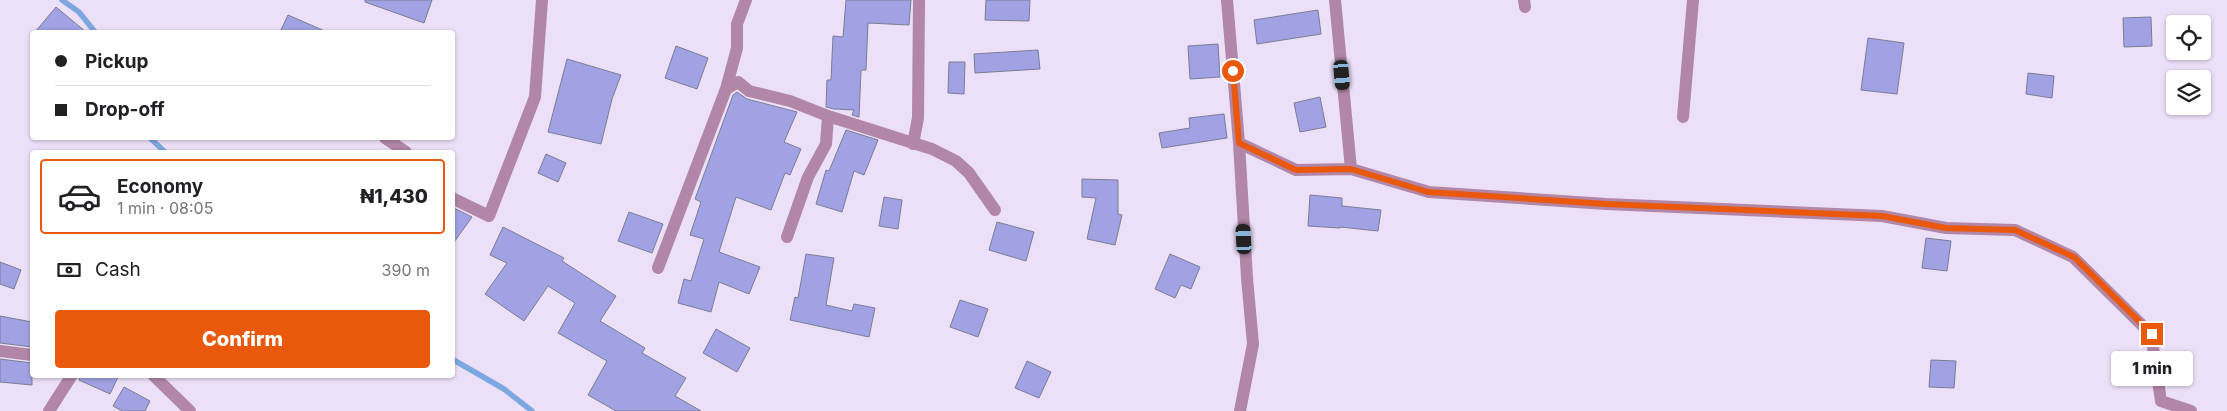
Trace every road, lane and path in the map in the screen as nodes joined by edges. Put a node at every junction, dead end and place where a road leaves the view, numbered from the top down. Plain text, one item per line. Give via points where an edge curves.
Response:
1 (542, 0) edge
2 (746, 0) edge
3 (919, 0) edge
4 (1227, 0) edge
5 (1335, 0) edge
6 (1693, 0) edge
7 (726, 89) junction
8 (828, 116) junction
9 (1683, 117) dead end
10 (388, 140) edge
11 (1239, 143) junction
12 (913, 144) junction
13 (403, 150) edge
14 (1351, 169) junction
15 (455, 199) edge
16 (995, 210) dead end
17 (787, 237) dead end
18 (658, 268) dead end
19 (0, 351) edge
20 (30, 355) edge
21 (70, 378) edge
22 (155, 378) edge
23 (49, 411) edge
24 (190, 411) edge
25 (1240, 411) edge
26 (2191, 411) edge

1 - 15 street via 535,97 489,216
2 - 7 street via 737,24 737,48
3 - 12 street via 918,118
4 - 11 street
5 - 14 street
6 - 9 street
7 - 8 street via 738,82 749,91 790,101
7 - 18 street
8 - 12 street
8 - 17 street via 826,144 808,177
10 - 13 street
11 - 14 street via 1296,170
11 - 25 street via 1254,344
12 - 16 street via 956,161
14 - 26 street via 1428,192 1606,204 1882,216 1946,228 2015,230 2074,257 2152,334 2161,401
19 - 20 street
21 - 23 street
22 - 24 street

